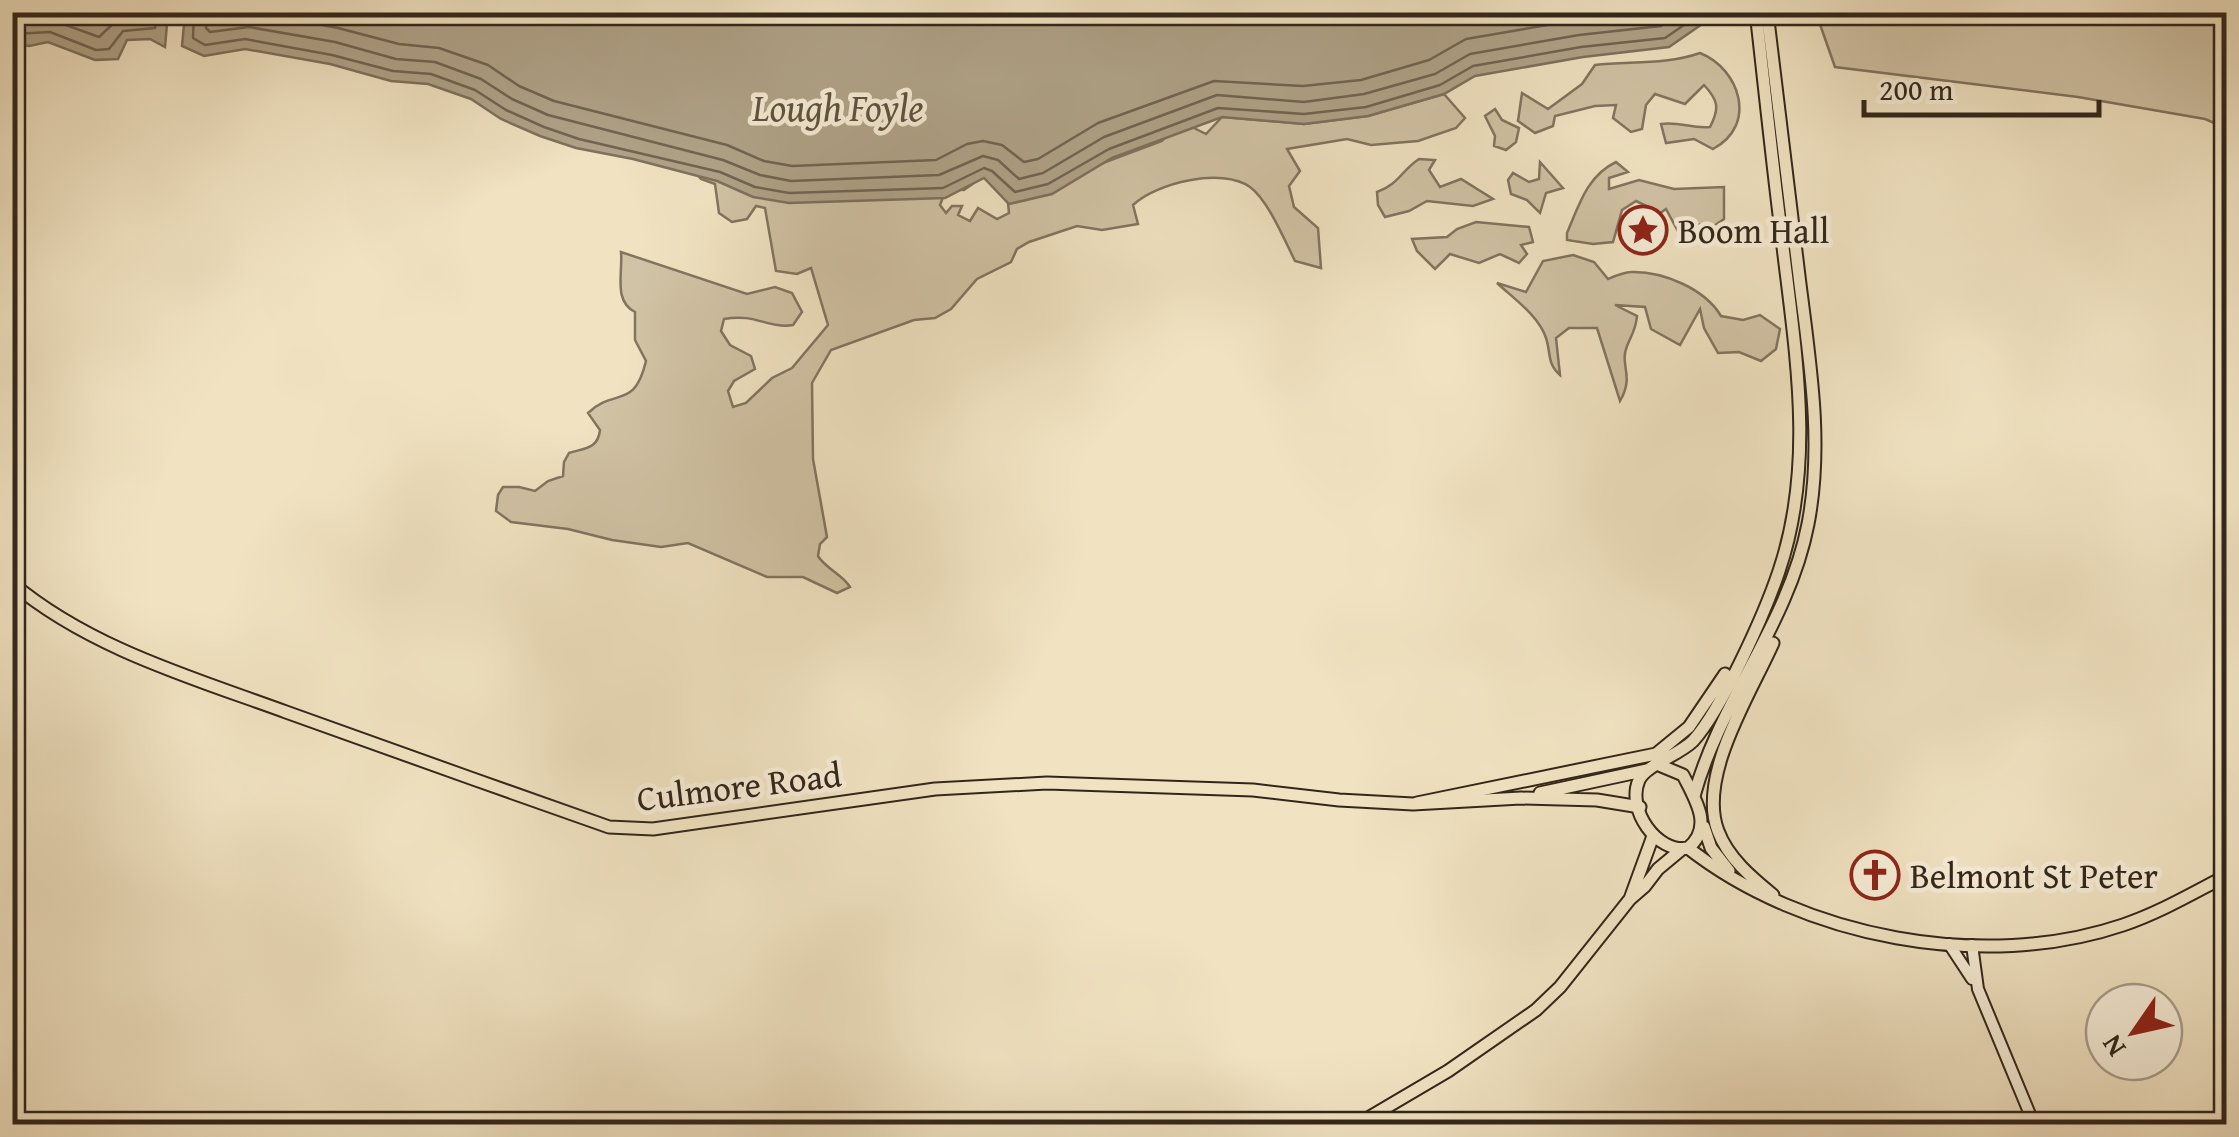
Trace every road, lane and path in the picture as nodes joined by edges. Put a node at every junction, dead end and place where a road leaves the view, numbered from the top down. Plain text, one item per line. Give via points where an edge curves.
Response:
1 (1756, 12) edge
2 (1767, 12) edge
3 (1781, 181) junction
4 (1794, 577) junction
5 (12, 583) edge
6 (1752, 635) junction
7 (1653, 768) junction
8 (1694, 796) junction
9 (1521, 798) junction
10 (1418, 804) junction
11 (1640, 807) junction
12 (1703, 825) junction
13 (1652, 836) junction
14 (1686, 849) junction
15 (2226, 876) edge
16 (1735, 878) junction
17 (1630, 899) junction
18 (1791, 909) junction
19 (1950, 944) junction
20 (1972, 945) junction
21 (1978, 988) junction
22 (1358, 1124) edge
23 (2034, 1124) edge

1 - 3 main road
2 - 3 main road
3 - 4 main road via 1815,419 1808,525
3 - 6 main road via 1801,465 1781,567
4 - 8 main road
4 - 18 main road via 1779,632 1720,761 1713,795 1718,831 1733,857
5 - 10 main road, Culmore Road via 90,635 199,681 609,827 653,829 936,789 1043,783
6 - 7 main road via 1710,719 1693,741
6 - 10 main road via 1696,719 1656,754
7 - 8 main road via 1684,775
7 - 9 main road, Culmore Road
7 - 11 main road via 1638,786
8 - 12 main road
9 - 10 main road, Culmore Road
9 - 11 main road, Culmore Road
11 - 13 main road
12 - 14 main road
12 - 16 main road via 1711,848
13 - 14 main road via 1664,846
13 - 17 main road
14 - 16 main road
14 - 17 main road
15 - 20 main road via 2120,926 2051,940
16 - 18 main road
17 - 22 main road via 1536,1010
18 - 19 main road
19 - 20 main road
19 - 21 main road
20 - 21 main road
21 - 23 main road

